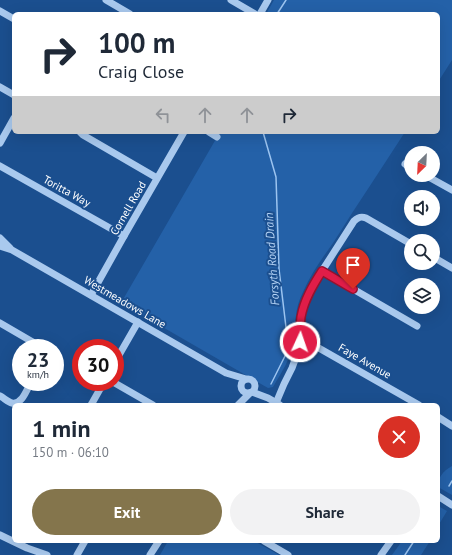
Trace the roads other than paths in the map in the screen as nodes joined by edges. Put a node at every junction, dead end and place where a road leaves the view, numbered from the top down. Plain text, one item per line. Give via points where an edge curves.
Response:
1 (106, 0) edge
2 (231, 0) edge
3 (268, 0) edge
4 (0, 11) edge
5 (127, 12) edge
6 (252, 12) edge
7 (261, 12) edge
8 (12, 18) edge
9 (0, 87) edge
10 (12, 94) edge
11 (12, 122) edge
12 (82, 134) edge
13 (183, 134) edge
14 (212, 134) edge
15 (217, 137) dead end
16 (0, 143) edge
17 (0, 166) edge
18 (157, 178) junction
19 (438, 182) edge
20 (452, 190) edge
21 (124, 236) junction
22 (0, 239) edge
23 (404, 240) edge
24 (0, 246) edge
25 (12, 250) junction
26 (440, 260) edge
27 (451, 266) edge
28 (322, 271) junction
29 (91, 295) junction
30 (138, 322) junction
31 (0, 323) edge
32 (417, 326) dead end
33 (28, 339) edge
34 (300, 342) junction
35 (124, 346) edge
36 (226, 373) junction
37 (250, 380) junction
38 (124, 388) edge
39 (242, 389) junction
40 (26, 391) edge
41 (99, 391) edge
42 (251, 393) junction
43 (0, 396) edge
44 (274, 402) edge
45 (91, 403) edge
46 (150, 403) edge
47 (238, 403) edge
48 (240, 403) edge
49 (415, 403) edge
50 (440, 418) edge
51 (452, 426) edge
52 (440, 497) edge
53 (452, 504) edge
54 (0, 535) edge
55 (12, 539) edge
56 (19, 543) edge
57 (84, 543) edge
58 (158, 543) edge
59 (267, 543) edge
60 (392, 543) edge
61 (393, 543) edge
62 (47, 555) edge
63 (77, 555) edge
64 (150, 555) edge
65 (288, 555) edge
66 (381, 555) edge
67 (386, 555) edge

1 - 5 street
2 - 6 street
3 - 7 street
4 - 8 street
9 - 10 street
11 - 16 street
12 - 18 street
13 - 18 street, Cornell Road
14 - 15 street
17 - 21 street, Toritta Way
18 - 21 street, Cornell Road
19 - 20 street
21 - 29 street, Cornell Road
22 - 25 street, Westmeadows Lane
23 - 28 street via 360,217 354,222
24 - 25 street, Westmeadows Lane
25 - 29 street, Westmeadows Lane
26 - 27 street
28 - 32 street
28 - 34 street via 304,305
29 - 30 street, Westmeadows Lane
30 - 35 street
30 - 36 street, Westmeadows Lane
31 - 33 street
34 - 44 street via 295,362
34 - 49 street, Faye Avenue via 318,347
36 - 37 street, Westmeadows Lane
36 - 39 street, Westmeadows Lane
37 - 39 street via 242,383
37 - 42 street via 255,386
37 - 44 street, Westmeadows Lane
38 - 46 street
39 - 42 street via 246,393
39 - 47 street
40 - 43 street via 17,403
41 - 45 street
42 - 44 street
42 - 48 street
50 - 51 street
52 - 53 street
54 - 55 street
56 - 62 street
57 - 63 street
58 - 64 street
59 - 65 street
60 - 66 street
61 - 67 street

